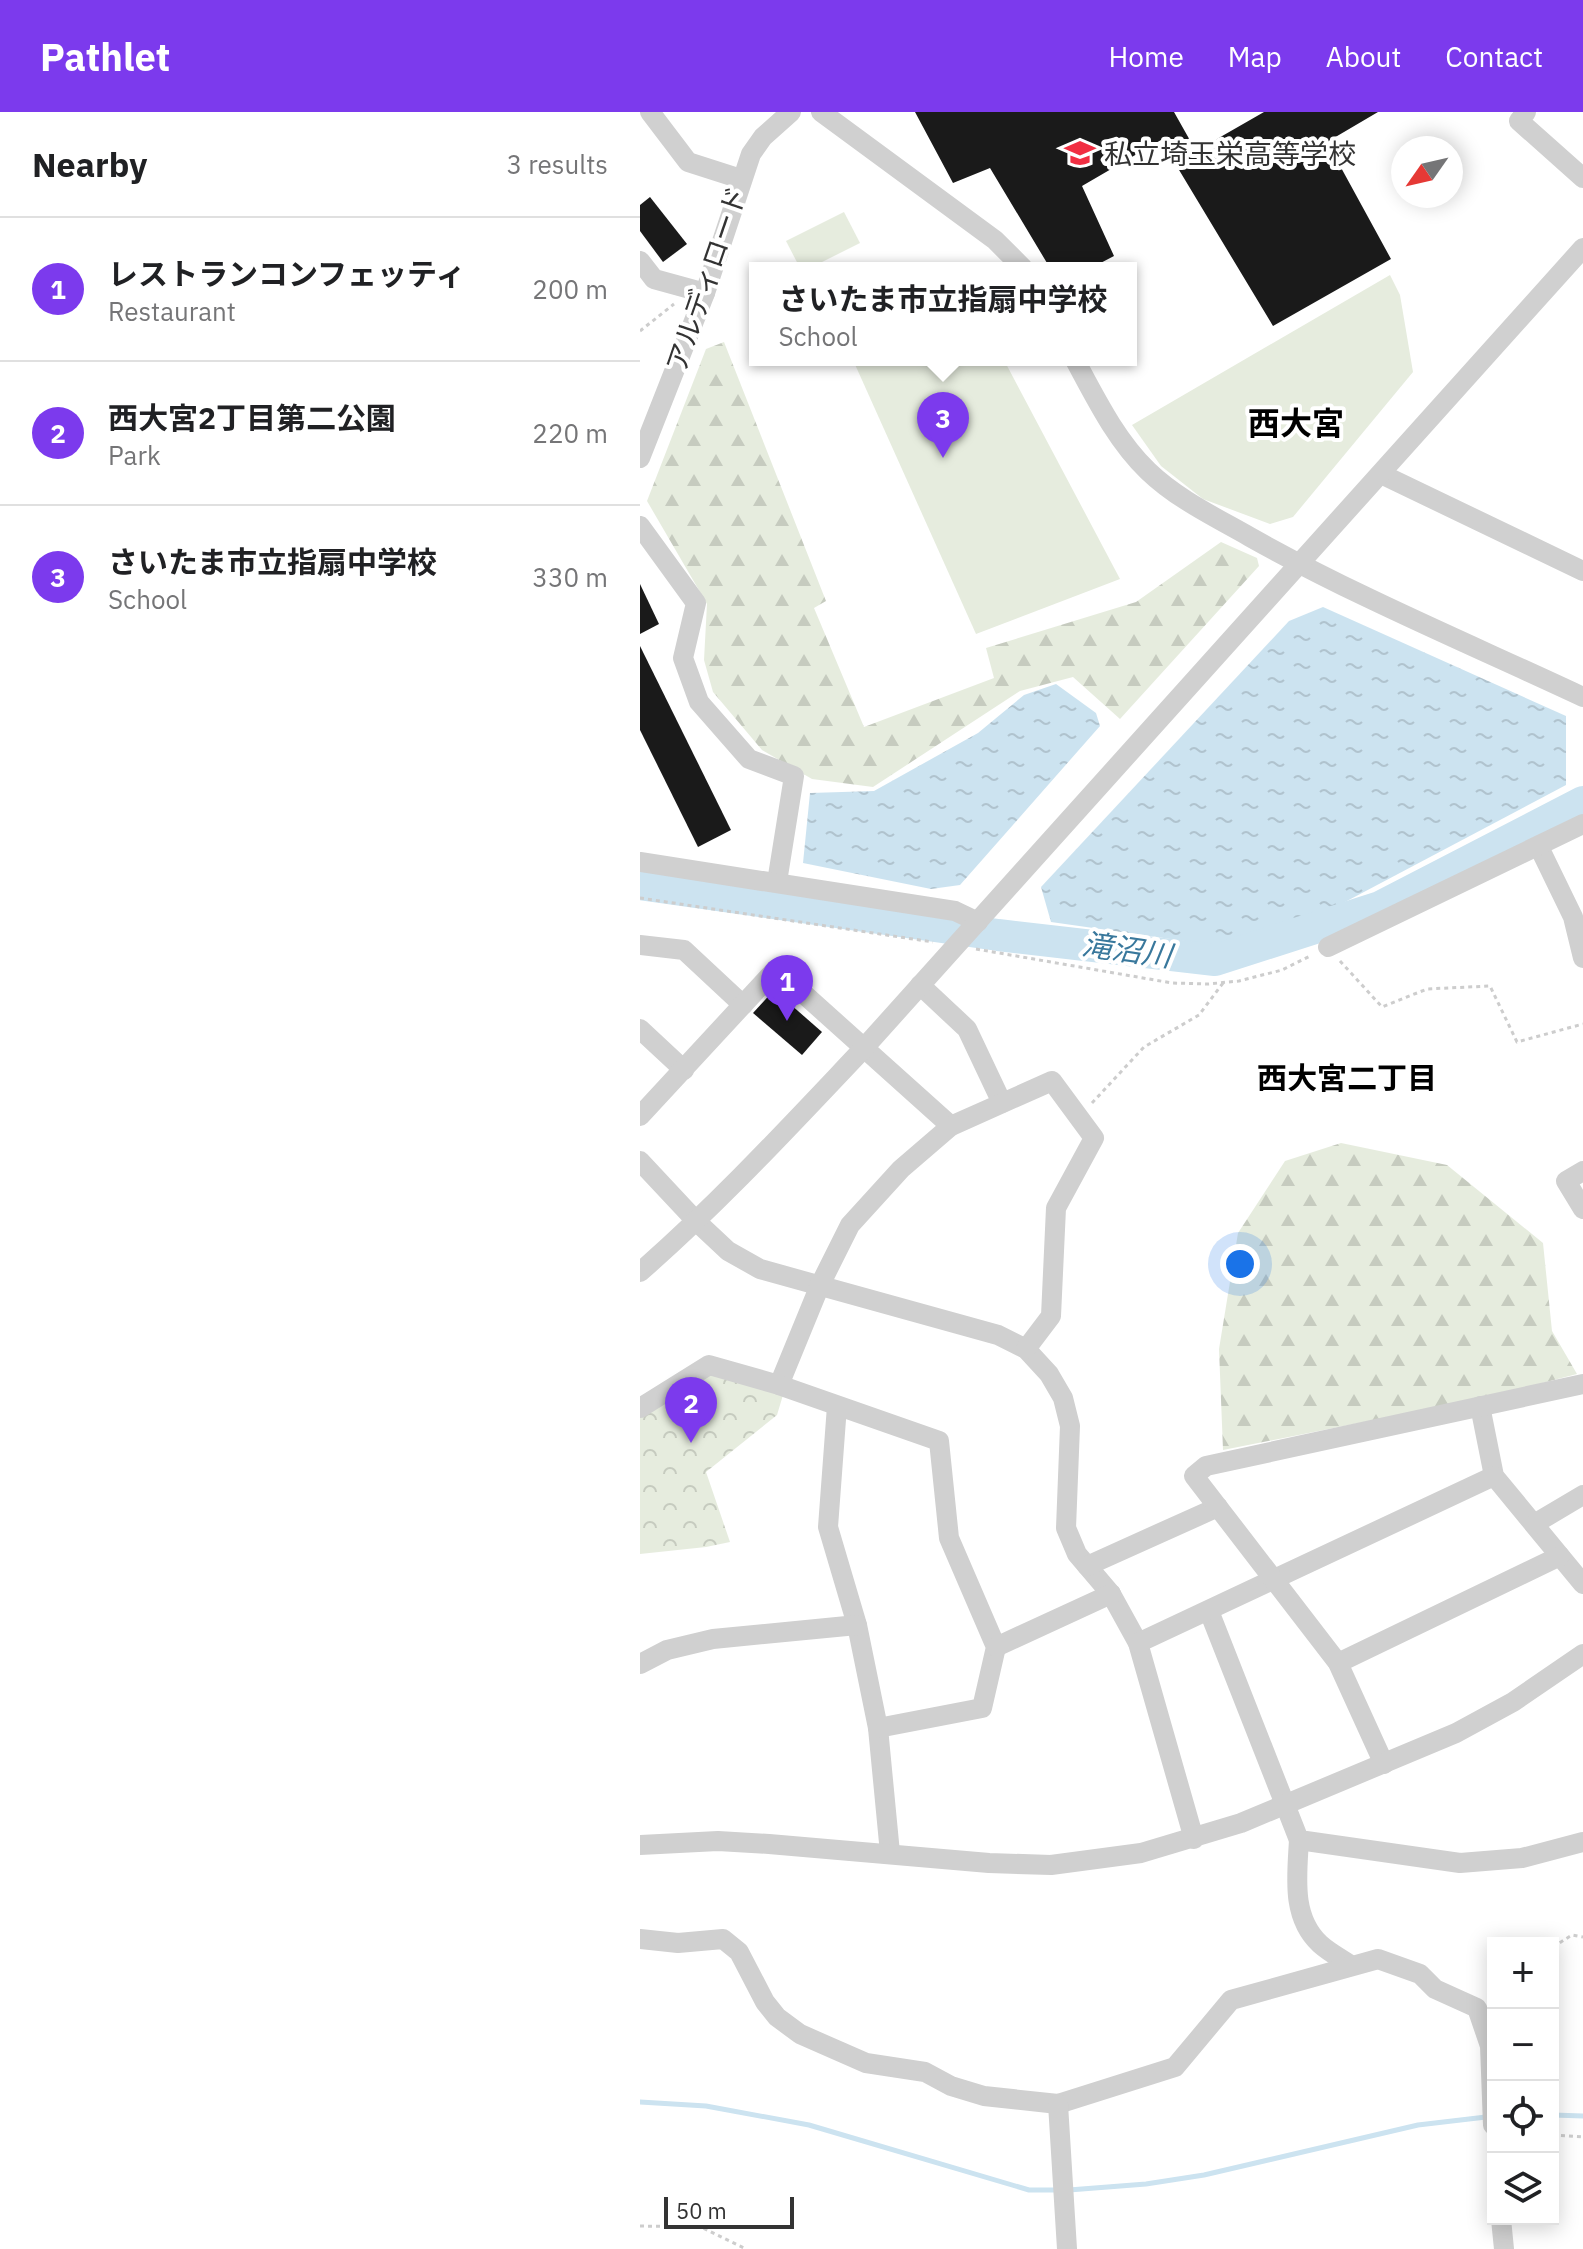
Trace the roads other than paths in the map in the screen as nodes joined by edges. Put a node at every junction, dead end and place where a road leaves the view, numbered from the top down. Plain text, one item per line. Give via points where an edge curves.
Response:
1 (650, 112) edge
2 (791, 112) edge
3 (821, 112) edge
4 (1526, 112) edge
5 (1583, 178) edge
6 (741, 179) junction
7 (1583, 248) edge
8 (640, 261) edge
9 (1017, 262) edge
10 (705, 293) junction
11 (1078, 366) edge
12 (640, 458) edge
13 (1381, 474) junction
14 (640, 526) edge
15 (1300, 565) junction
16 (1583, 571) edge
17 (1583, 697) edge
18 (1583, 824) edge
19 (1539, 847) junction
20 (640, 862) edge
21 (777, 882) junction
22 (968, 933) junction
23 (640, 945) edge
24 (1328, 947) road end
25 (1583, 958) edge
26 (920, 985) junction
27 (743, 1005) junction
28 (640, 1029) edge
29 (863, 1049) junction
30 (684, 1070) junction
31 (1002, 1103) junction
32 (640, 1116) edge
33 (951, 1126) junction
34 (640, 1161) edge
35 (1583, 1171) edge
36 (1583, 1209) edge
37 (697, 1222) junction
38 (640, 1272) edge
39 (820, 1285) junction
40 (1026, 1349) junction
41 (1583, 1384) edge
42 (779, 1385) junction
43 (837, 1406) junction
44 (1480, 1406) junction
45 (640, 1408) edge
46 (1494, 1476) junction
47 (1583, 1495) edge
48 (1218, 1507) junction
49 (1534, 1524) junction
50 (1560, 1556) junction
51 (1087, 1566) junction
52 (1275, 1581) junction
53 (1583, 1584) edge
54 (1111, 1594) junction
55 (1209, 1611) junction
56 (857, 1625) junction
57 (1138, 1643) junction
58 (996, 1647) junction
59 (1583, 1654) edge
60 (1338, 1663) junction
61 (640, 1664) edge
62 (878, 1728) junction
63 (1384, 1764) junction
64 (1284, 1806) junction
65 (1194, 1839) junction
66 (1299, 1840) junction
67 (1583, 1842) edge
68 (640, 1845) edge
69 (890, 1853) junction
70 (640, 1939) edge
71 (1352, 1966) junction
72 (1491, 2081) edge
73 (1058, 2104) junction
74 (1502, 2225) edge
75 (1067, 2249) edge
76 (1504, 2249) edge

1 - 6 street via 688,162
2 - 6 street, アルディロード via 763,137
3 - 9 street via 995,240
4 - 5 street via 1519,121
6 - 10 street, アルディロード
7 - 13 street
8 - 10 street via 654,279
10 - 12 street, アルディロード
11 - 15 street via 1126,447 1148,472 1181,498
13 - 15 street
13 - 16 street
14 - 21 street via 696,603 683,658 699,702 749,759 794,776
15 - 17 street
15 - 22 street
18 - 19 street
19 - 24 street
19 - 25 street via 1573,917
20 - 21 street
21 - 22 street via 955,911
22 - 26 street
23 - 27 street via 684,950
26 - 29 street
26 - 31 street via 967,1029
27 - 29 street via 776,969
27 - 30 street
28 - 30 street
29 - 33 street
29 - 37 street
30 - 32 street
31 - 33 street
31 - 40 street via 1052,1081 1094,1138 1056,1208 1051,1316
33 - 39 street via 901,1169 850,1225
34 - 37 street
35 - 36 street via 1566,1181
37 - 38 street
37 - 39 street via 728,1251 760,1269
39 - 40 street via 998,1335
39 - 42 street
40 - 51 street via 1063,1398 1070,1426 1066,1528
41 - 44 street
42 - 43 street
42 - 45 street via 709,1365
43 - 56 street via 828,1527
43 - 58 street via 939,1441 949,1538
44 - 46 street
44 - 48 street via 1206,1466 1194,1476
46 - 49 street
46 - 52 street
47 - 49 street
48 - 51 street
48 - 52 street
49 - 50 street
50 - 53 street
50 - 60 street
51 - 54 street
52 - 55 street
52 - 60 street
54 - 57 street
54 - 58 street
55 - 57 street
55 - 64 street
56 - 61 street via 713,1639 667,1650
56 - 62 street
57 - 65 street
58 - 62 street via 982,1708
59 - 63 street via 1489,1716
60 - 63 street
62 - 69 street
63 - 64 street
64 - 65 street
64 - 66 street
65 - 69 street via 1051,1865
66 - 67 street via 1460,1863 1522,1858
66 - 71 street via 1297,1901 1306,1924 1319,1943
68 - 69 street via 718,1841
70 - 73 street via 723,1939 739,1952 777,2017 800,2034 866,2063 925,2072 984,2096
71 - 72 street via 1378,1959 1420,1974 1435,1989 1477,2008 1490,2046
71 - 73 street via 1231,2000 1175,2067
73 - 75 street
74 - 76 street

